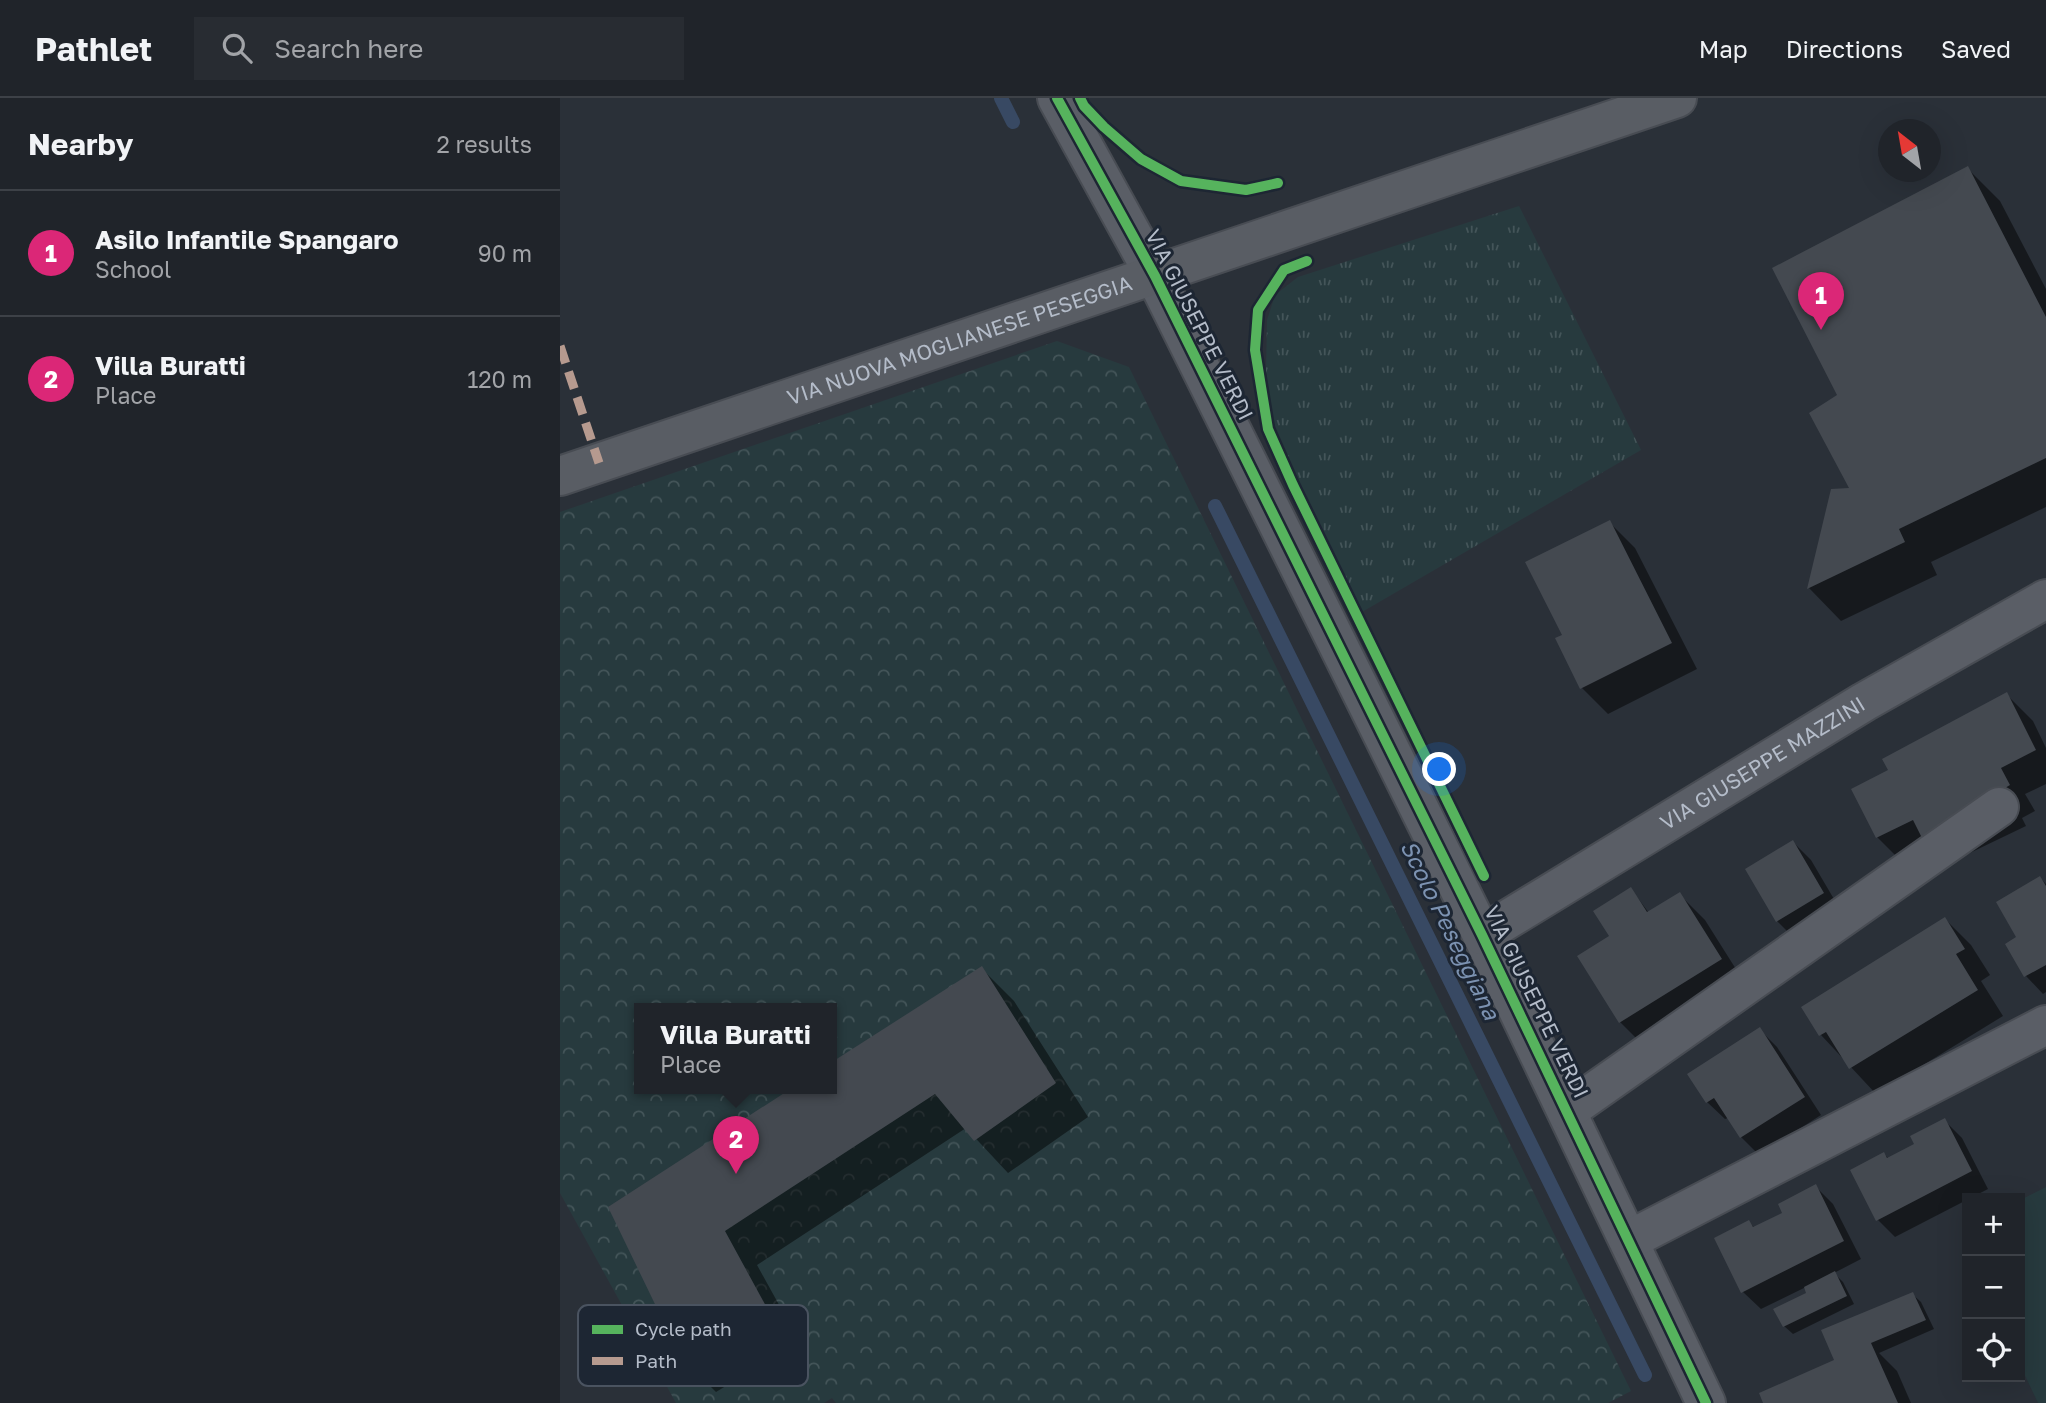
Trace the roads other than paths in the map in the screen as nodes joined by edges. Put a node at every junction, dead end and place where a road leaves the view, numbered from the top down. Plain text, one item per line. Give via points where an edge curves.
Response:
1 (1056, 98) edge
2 (1677, 98) edge
3 (1155, 276) junction
4 (560, 476) edge
5 (2046, 598) edge
6 (1999, 807) dead end
7 (1482, 936) junction
8 (2046, 1025) edge
9 (1567, 1111) junction
10 (1629, 1240) junction
11 (1706, 1403) edge

1 - 3 street, VIA GIUSEPPE VERDI
2 - 3 main road, VIA NUOVA MOGLIANESE PESEGGIA
3 - 4 main road, VIA NUOVA MOGLIANESE PESEGGIA
3 - 7 street, VIA GIUSEPPE VERDI
5 - 7 street, VIA GIUSEPPE MAZZINI via 1864,702
6 - 9 street
7 - 9 street, VIA GIUSEPPE VERDI
8 - 10 street
9 - 10 street, VIA GIUSEPPE VERDI
10 - 11 street, VIA GIUSEPPE VERDI

